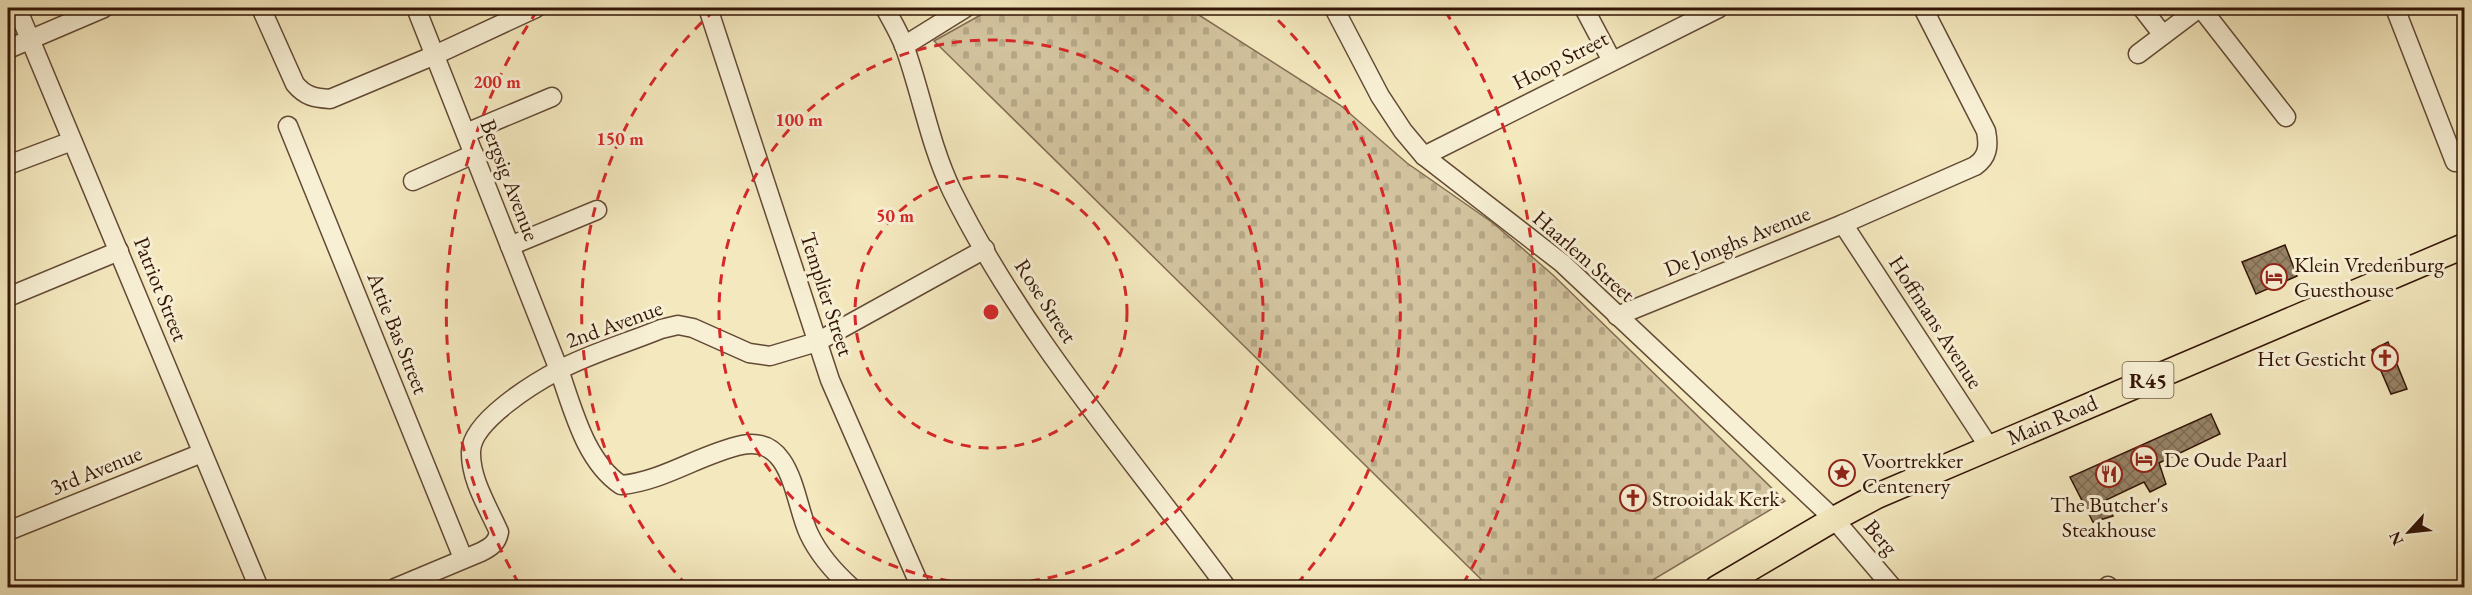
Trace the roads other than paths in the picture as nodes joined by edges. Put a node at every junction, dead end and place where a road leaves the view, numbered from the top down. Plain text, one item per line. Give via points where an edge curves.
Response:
1 (17, 8) edge
2 (104, 8) edge
3 (261, 8) edge
4 (416, 8) edge
5 (537, 8) edge
6 (708, 8) edge
7 (885, 8) edge
8 (965, 8) edge
9 (1334, 8) edge
10 (1584, 8) edge
11 (1719, 8) edge
12 (1923, 8) edge
13 (2142, 8) edge
14 (2200, 8) edge
15 (2395, 8) edge
16 (8, 12) edge
17 (2163, 35) junction
18 (31, 39) junction
19 (904, 46) junction
20 (8, 49) edge
21 (2138, 54) dead end
22 (435, 55) junction
23 (1612, 61) junction
24 (552, 97) dead end
25 (2286, 117) dead end
26 (288, 126) dead end
27 (466, 133) junction
28 (72, 141) junction
29 (474, 154) junction
30 (1424, 156) junction
31 (2455, 162) dead end
32 (8, 165) edge
33 (413, 181) dead end
34 (597, 210) dead end
35 (1843, 224) junction
36 (510, 246) junction
37 (2464, 246) edge
38 (985, 249) junction
39 (119, 251) junction
40 (8, 297) edge
41 (1617, 316) junction
42 (816, 342) junction
43 (559, 370) junction
44 (1989, 447) junction
45 (202, 453) junction
46 (1834, 519) junction
47 (8, 531) edge
48 (464, 558) junction
49 (259, 588) edge
50 (395, 588) edge
51 (852, 588) edge
52 (921, 588) edge
53 (1227, 588) edge
54 (1717, 588) edge
55 (1893, 588) edge

1 - 16 street
1 - 18 street, Patriot Street
2 - 18 street
3 - 22 street via 295,84 315,98 330,99
4 - 22 street, Bergsig Avenue
5 - 22 street
6 - 42 street, Templier Street
7 - 19 street, Rose Street
8 - 19 street
9 - 30 street, Haarlem Street via 1380,96
10 - 23 street
11 - 23 street, Hoop Street
12 - 35 street, De Jonghs Avenue via 1986,131 1986,154 1975,166
13 - 17 street
14 - 17 street
14 - 25 street
15 - 31 street
17 - 21 street
18 - 20 street
18 - 28 street, Patriot Street
19 - 38 street, Rose Street via 931,142 952,191
22 - 27 street, Bergsig Avenue
23 - 30 street, Hoop Street
24 - 27 street
26 - 48 street, Attie Bas Street
27 - 29 street, Bergsig Avenue
28 - 32 street
28 - 39 street, Patriot Street
29 - 33 street
29 - 36 street, Bergsig Avenue
30 - 41 street, Haarlem Street via 1562,264
34 - 36 street
35 - 41 street, De Jonghs Avenue
35 - 44 street, Hoffmans Avenue
36 - 43 street, Bergsig Avenue
37 - 44 main road, Main Road / R45
38 - 42 street, 2nd Avenue
38 - 53 street, Rose Street via 1096,418
39 - 40 street
39 - 45 street, Patriot Street
41 - 46 street, Haarlem Street
42 - 43 street, 2nd Avenue via 770,356 748,353 678,325
42 - 52 street, Templier Street via 849,428
43 - 48 street, 2nd Avenue via 517,397 479,429 471,448 471,470 499,532 492,546
43 - 51 street, Bergsig Avenue via 594,455 610,478 621,485 640,483 743,445 764,445 773,451 793,482 808,532 821,556
44 - 46 main road, Main Road / R45
45 - 47 street, 3rd Avenue
45 - 49 street, Patriot Street
46 - 54 main road, Main Road / R45
46 - 55 street, Berg
48 - 50 street, 2nd Avenue

